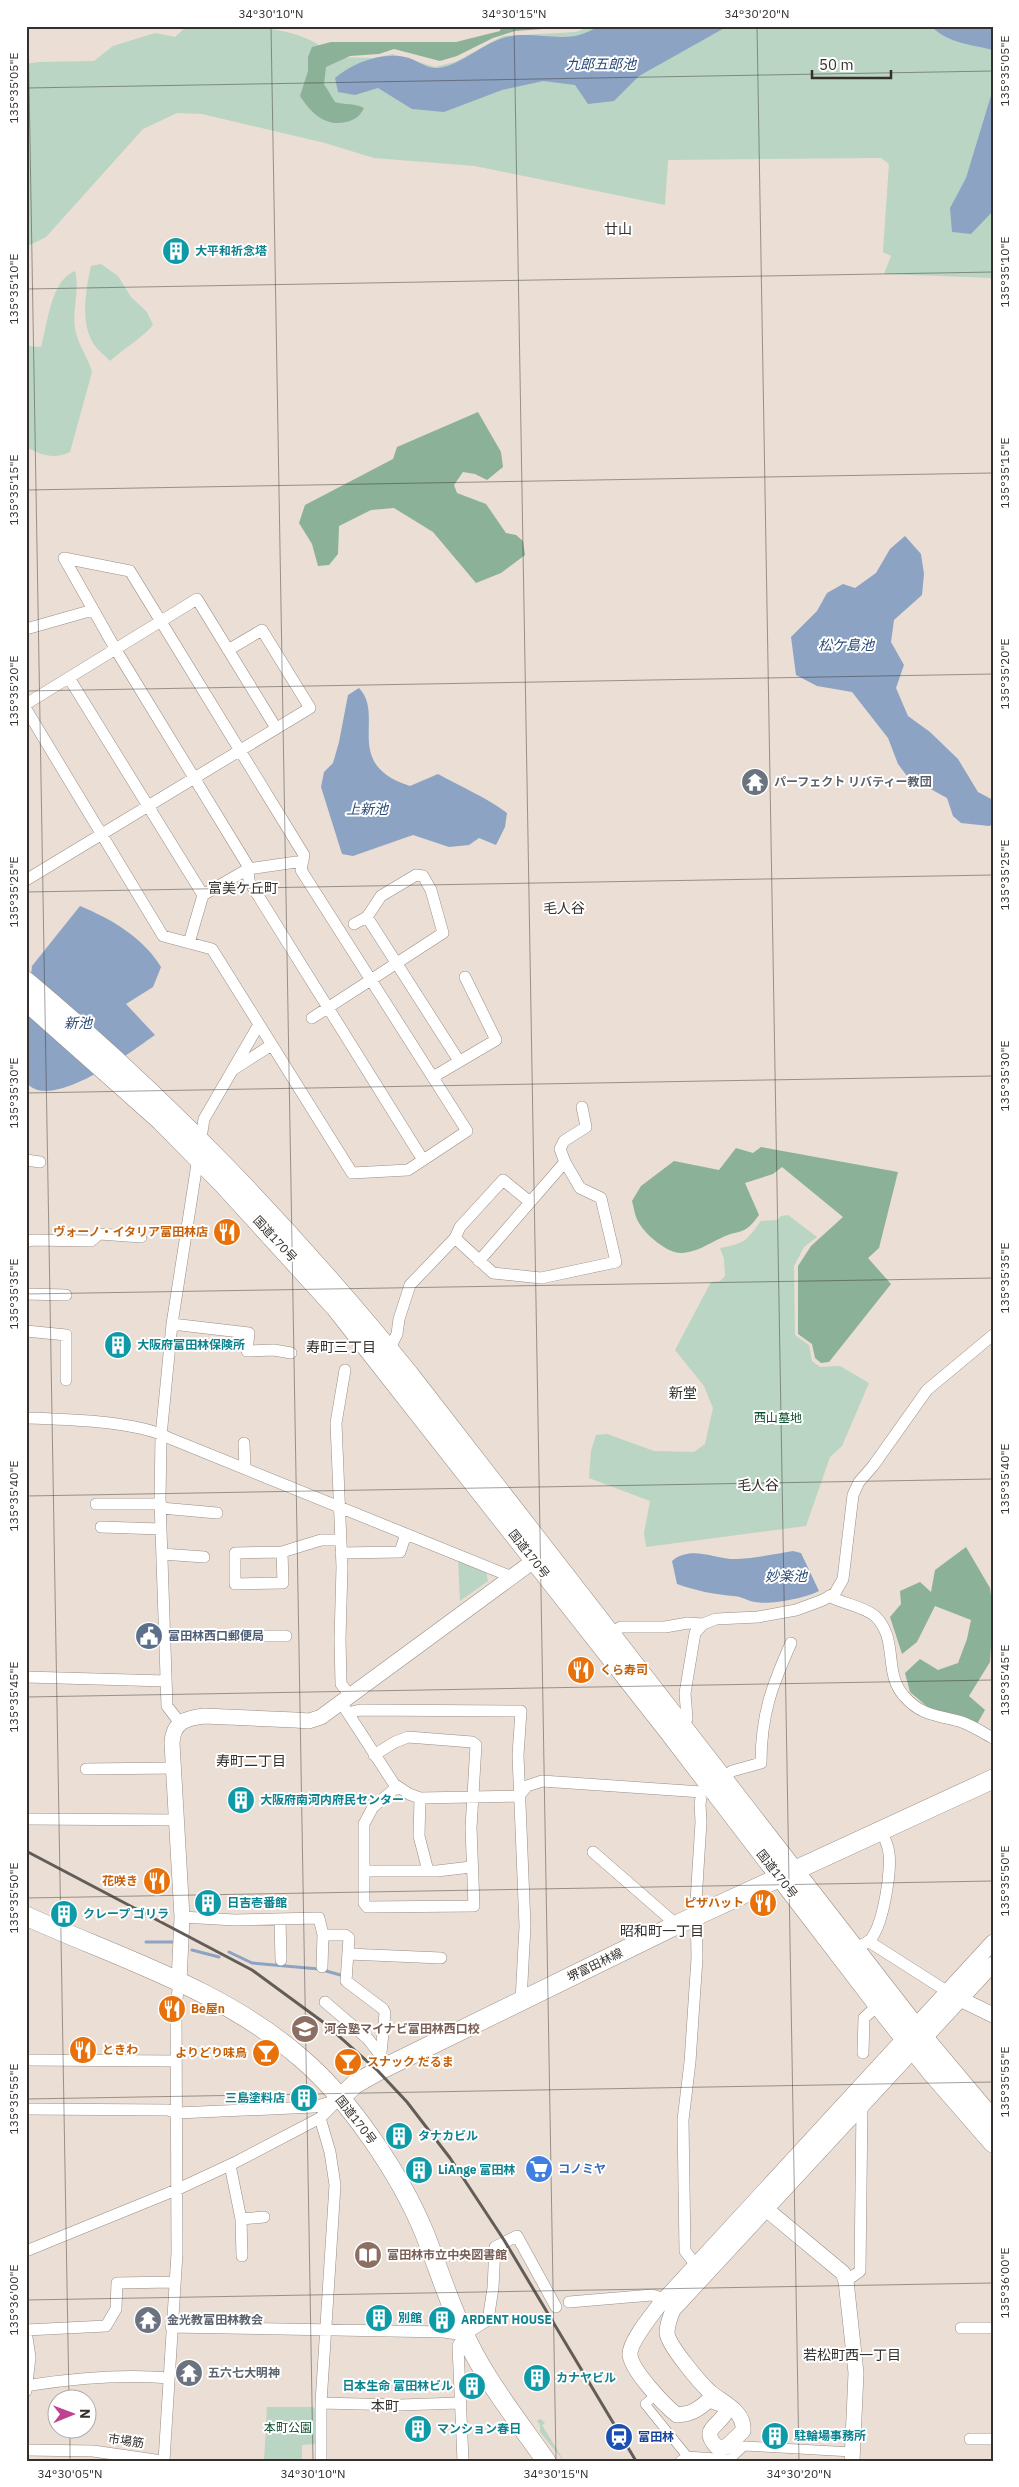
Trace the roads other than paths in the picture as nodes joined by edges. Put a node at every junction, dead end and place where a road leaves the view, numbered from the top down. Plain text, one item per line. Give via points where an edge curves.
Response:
1 (94, 610) junction
2 (161, 620) junction
3 (26, 629) edge
4 (115, 649) junction
5 (228, 650) junction
6 (69, 678) junction
7 (26, 704) edge
8 (26, 708) edge
9 (276, 728) junction
10 (240, 750) junction
11 (194, 778) junction
12 (148, 806) junction
13 (102, 834) junction
14 (303, 861) junction
15 (248, 870) junction
16 (26, 880) edge
17 (203, 895) junction
18 (367, 917) junction
19 (354, 924) dead end
20 (189, 943) junction
21 (397, 963) junction
22 (465, 977) dead end
23 (371, 980) junction
24 (26, 981) edge
25 (34, 1001) edge
26 (328, 1008) junction
27 (312, 1018) dead end
28 (258, 1026) junction
29 (270, 1046) junction
30 (459, 1061) junction
31 (230, 1071) junction
32 (433, 1077) junction
33 (582, 1106) dead end
34 (200, 1149) junction
35 (26, 1160) edge
36 (423, 1160) junction
37 (40, 1162) dead end
38 (564, 1162) junction
39 (530, 1202) junction
40 (141, 1237) dead end
41 (456, 1238) junction
42 (26, 1242) edge
43 (479, 1261) junction
44 (26, 1294) edge
45 (66, 1295) dead end
46 (172, 1324) junction
47 (26, 1331) edge
48 (993, 1335) edge
49 (381, 1351) junction
50 (291, 1353) dead end
51 (345, 1370) dead end
52 (66, 1380) dead end
53 (26, 1418) edge
54 (161, 1434) junction
55 (244, 1443) dead end
56 (245, 1468) junction
57 (96, 1504) dead end
58 (161, 1506) junction
59 (338, 1506) junction
60 (217, 1513) dead end
61 (101, 1527) dead end
62 (161, 1529) junction
63 (406, 1534) junction
64 (340, 1540) junction
65 (282, 1552) junction
66 (341, 1553) junction
67 (162, 1554) junction
68 (204, 1556) dead end
69 (540, 1556) junction
70 (512, 1577) junction
71 (829, 1596) junction
72 (703, 1624) junction
73 (609, 1634) junction
74 (164, 1636) junction
75 (286, 1636) dead end
76 (791, 1643) dead end
77 (26, 1677) edge
78 (166, 1682) junction
79 (346, 1703) junction
80 (180, 1723) junction
81 (674, 1728) junction
82 (993, 1738) edge
83 (374, 1755) junction
84 (173, 1768) junction
85 (86, 1769) dead end
86 (993, 1778) edge
87 (712, 1786) junction
88 (397, 1787) junction
89 (519, 1796) junction
90 (473, 1797) junction
91 (420, 1798) junction
92 (26, 1819) edge
93 (176, 1820) junction
94 (881, 1829) junction
95 (593, 1852) dead end
96 (471, 1867) junction
97 (364, 1871) junction
98 (428, 1871) junction
99 (786, 1873) junction
100 (26, 1916) edge
101 (695, 1916) junction
102 (182, 1917) junction
103 (280, 1919) junction
104 (672, 1927) junction
105 (323, 1935) junction
106 (993, 1942) edge
107 (861, 1944) junction
108 (348, 1954) junction
109 (441, 1958) dead end
110 (281, 1960) dead end
111 (993, 1964) edge
112 (322, 1968) dead end
113 (179, 1982) junction
114 (954, 1995) junction
115 (521, 2001) junction
116 (325, 2002) dead end
117 (878, 2005) junction
118 (993, 2015) edge
119 (914, 2038) junction
120 (863, 2053) dead end
121 (26, 2060) edge
122 (176, 2060) junction
123 (384, 2060) junction
124 (340, 2098) junction
125 (862, 2105) junction
126 (26, 2109) edge
127 (176, 2113) junction
128 (320, 2118) junction
129 (993, 2120) edge
130 (993, 2143) edge
131 (230, 2166) junction
132 (176, 2190) junction
133 (766, 2209) junction
134 (264, 2217) dead end
135 (241, 2219) junction
136 (26, 2251) edge
137 (242, 2256) dead end
138 (696, 2265) junction
139 (846, 2280) junction
140 (173, 2282) junction
141 (664, 2299) junction
142 (569, 2302) dead end
143 (556, 2307) dead end
144 (171, 2327) junction
145 (961, 2328) dead end
146 (993, 2328) edge
147 (326, 2330) junction
148 (26, 2331) edge
149 (464, 2335) junction
150 (169, 2378) junction
151 (26, 2388) edge
152 (656, 2394) junction
153 (709, 2396) junction
154 (321, 2403) junction
155 (459, 2403) junction
156 (970, 2439) dead end
157 (993, 2439) edge
158 (715, 2445) junction
159 (26, 2450) edge
160 (82, 2456) edge
161 (852, 2456) edge
162 (701, 2457) junction
163 (134, 2458) edge
164 (686, 2459) edge
165 (545, 2460) edge
166 (729, 2460) edge
167 (163, 2461) edge
168 (320, 2461) edge
169 (463, 2461) edge

1 - 2 street via 64,558 130,571
1 - 3 street
1 - 4 street
2 - 4 street
2 - 5 street via 197,600
2 - 10 street
4 - 6 street
4 - 11 street
5 - 9 street
5 - 9 street via 262,630 301,692 310,708
6 - 7 street
6 - 12 street
8 - 13 street
9 - 10 street
10 - 11 street
10 - 14 street via 304,855
11 - 12 street
11 - 15 street
12 - 13 street
12 - 17 street
13 - 16 street
13 - 20 street via 163,936
14 - 15 street
14 - 23 street via 301,870
15 - 17 street
15 - 26 street via 249,881
17 - 20 street
18 - 19 street
18 - 21 street
18 - 21 street via 376,902 395,886 416,875 424,876 443,933
20 - 28 street via 212,949
21 - 23 street
21 - 30 street
22 - 30 street via 496,1040
23 - 26 street
23 - 32 street
24 - 25 main road, 国道170号
25 - 34 main road, 国道170号 via 118,1071
26 - 27 street
26 - 36 street
28 - 29 street
28 - 31 street
29 - 31 street
29 - 36 street via 352,1173 408,1170
30 - 32 street
31 - 34 street via 204,1119
32 - 36 street via 467,1131
33 - 38 street via 586,1127 564,1141 560,1149
34 - 46 street
34 - 49 main road, 国道170号 via 306,1251
35 - 37 street
38 - 39 street
38 - 43 street via 580,1188 601,1198 616,1262 541,1278 493,1273
39 - 41 street via 504,1180 460,1227
39 - 43 street
40 - 42 street via 100,1234 91,1241
41 - 43 street
41 - 49 street via 410,1285 397,1334 393,1342
44 - 45 street
46 - 50 street via 249,1334 247,1351
46 - 54 street
47 - 52 street via 66,1335
48 - 71 street via 927,1390 859,1482 852,1494 843,1579 835,1593
49 - 69 main road, 国道170号
51 - 59 street via 336,1423
53 - 54 street via 101,1424
54 - 56 street
54 - 58 street
55 - 56 street
56 - 59 street
57 - 58 street
58 - 60 street
58 - 62 street
59 - 63 street
59 - 64 street
61 - 62 street
62 - 67 street
63 - 66 street via 400,1552
63 - 70 street
64 - 65 street via 321,1540
64 - 66 street
65 - 65 street via 235,1553 235,1584 283,1583
66 - 79 street via 341,1684
67 - 68 street
67 - 74 street
69 - 70 street
69 - 73 main road, 国道170号
69 - 81 main road, 国道170号
70 - 79 street
71 - 72 street via 796,1610 716,1619
71 - 82 street via 874,1615 882,1625 889,1638 891,1675 900,1692 916,1707 931,1716 962,1723
72 - 73 street via 621,1627
72 - 81 street via 695,1632 685,1693 686,1718
73 - 81 main road, 国道170号
74 - 75 street
74 - 78 street
76 - 87 street via 767,1702 761,1763 732,1771
77 - 78 street
78 - 80 street via 167,1706
79 - 80 street via 310,1720 204,1716
79 - 83 street
79 - 89 street via 360,1710 522,1711
80 - 84 street via 173,1733
81 - 87 main road, 国道170号
83 - 88 street
83 - 90 street via 408,1737 472,1742 476,1745
84 - 85 street
84 - 93 street
86 - 94 main road, 堺富田林線
87 - 89 street via 542,1781 527,1786
87 - 99 main road, 国道170号
87 - 101 street via 700,1804
88 - 91 street
88 - 97 street via 373,1807 366,1818 363,1831
89 - 90 street
89 - 115 street via 525,1878
90 - 91 street
90 - 96 street
91 - 98 street via 419,1836
92 - 93 street
93 - 102 street
94 - 99 main road, 堺富田林線
94 - 107 street via 888,1848 890,1872 877,1929
95 - 104 street via 670,1919
96 - 97 street via 476,1901 474,1906 466,1907 367,1908 364,1903
96 - 98 street
97 - 98 street
99 - 101 main road, 堺富田林線
99 - 107 main road, 国道170号
99 - 117 main road, 国道170号
100 - 113 main road, 国道170号
101 - 104 main road, 堺富田林線
101 - 138 street via 697,1958 683,2120 685,2251
102 - 103 street
102 - 113 street
103 - 105 street via 319,1918
103 - 110 street
104 - 115 main road, 堺富田林線
105 - 108 street via 344,1934 349,1938
105 - 112 street
106 - 114 street
107 - 114 street
107 - 119 main road, 国道170号
108 - 109 street
108 - 123 street via 346,1978 385,2013
111 - 114 street
113 - 122 street
113 - 124 main road, 国道170号 via 276,2039 303,2059
114 - 118 street
114 - 119 street
115 - 123 main road, 堺富田林線
116 - 123 street via 368,2038
117 - 119 main road, 国道170号
117 - 120 street via 864,2018
119 - 125 street
119 - 129 main road, 国道170号
119 - 130 main road, 国道170号
119 - 138 street
121 - 122 street
122 - 127 street
123 - 124 main road, 堺富田林線
124 - 127 street via 314,2107
124 - 128 street
124 - 149 main road, 国道170号 via 374,2142 415,2211
125 - 133 street
125 - 139 street via 860,2271
126 - 127 street via 168,2110
127 - 132 street
128 - 131 street
128 - 147 street via 335,2185
131 - 132 street
131 - 135 street
132 - 136 street
132 - 140 street via 177,2253
133 - 139 street via 843,2273
133 - 153 street via 673,2310 669,2320 667,2334 670,2344
134 - 135 street
135 - 137 street
138 - 141 street
139 - 161 street via 856,2373
140 - 144 street
140 - 148 street via 117,2283 116,2309 106,2326
141 - 142 street via 652,2295
141 - 152 street via 635,2340 630,2353 632,2362
143 - 149 street via 517,2236 495,2247 490,2315 486,2323
144 - 147 street
144 - 150 street
145 - 146 street
147 - 149 street
147 - 154 street
148 - 151 street via 30,2357
149 - 155 street via 458,2346
149 - 165 main road, 国道170号 via 487,2377
150 - 151 street via 73,2378
150 - 167 street
152 - 153 street via 677,2415 691,2414
152 - 164 street via 645,2404
153 - 158 street via 727,2410 709,2434
153 - 158 street via 726,2402 744,2425 743,2431 726,2447
154 - 155 street
154 - 168 street
155 - 169 street
156 - 157 street
158 - 162 street
159 - 160 street, 市場筋
160 - 163 street, 市場筋
161 - 166 street via 744,2446
162 - 164 street
162 - 166 street
163 - 167 street, 市場筋

